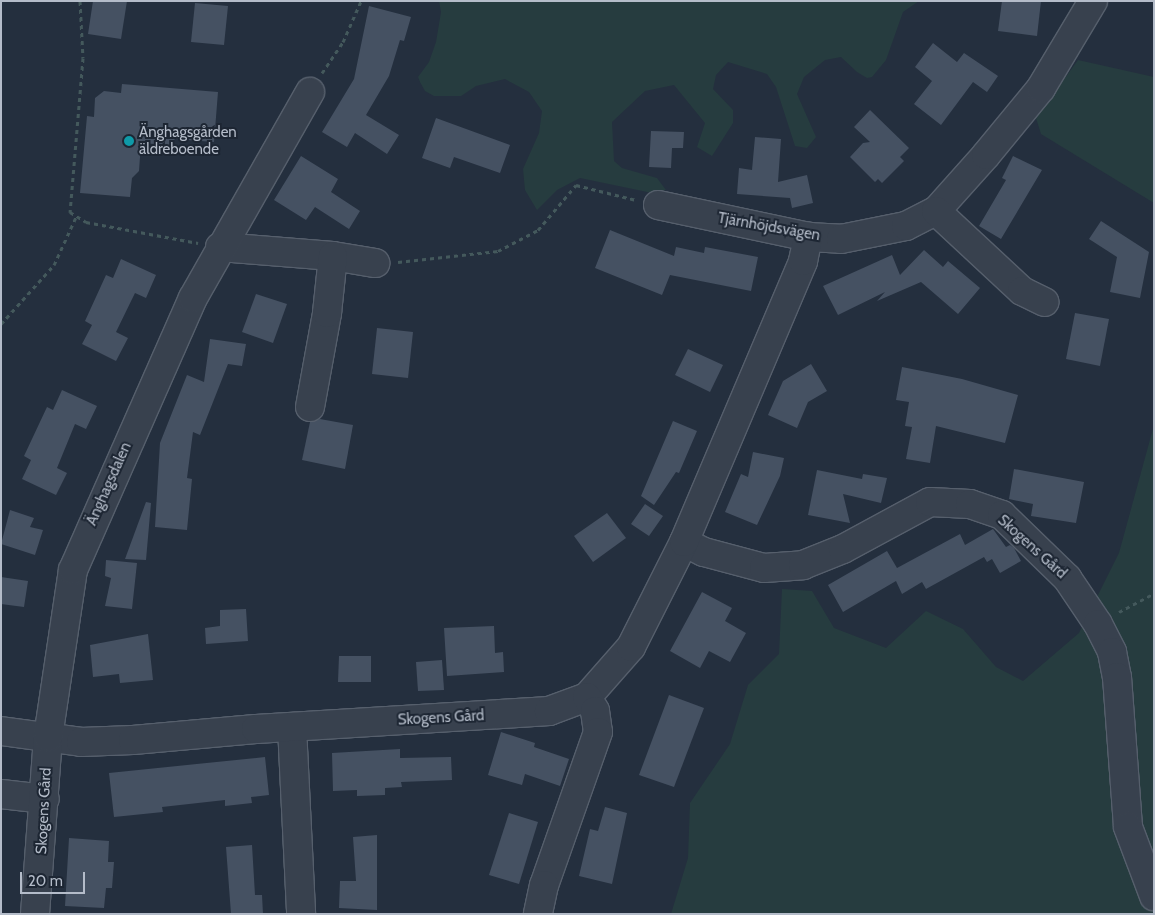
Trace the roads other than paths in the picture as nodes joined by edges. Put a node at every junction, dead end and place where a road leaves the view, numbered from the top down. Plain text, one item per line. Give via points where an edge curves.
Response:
1 (1093, 1) edge
2 (310, 92) road end
3 (658, 205) road end
4 (936, 211) junction
5 (808, 236) junction
6 (220, 247) junction
7 (332, 256) junction
8 (375, 263) road end
9 (1045, 302) dead end
10 (310, 406) dead end
11 (684, 542) junction
12 (587, 697) junction
13 (292, 727) junction
14 (1, 732) edge
15 (48, 737) junction
16 (1, 794) edge
17 (45, 799) junction
18 (1154, 896) edge
19 (35, 914) edge
20 (301, 914) edge
21 (538, 914) edge

1 - 4 street, Tjärnhöjdsvägen via 1040,88
2 - 6 street, Änghagsdalen
3 - 5 street, Tjärnhöjdsvägen
4 - 5 street, Tjärnhöjdsvägen via 906,226 841,239
4 - 9 street via 1022,291
5 - 11 street, Skogens Gård via 803,262
6 - 7 street
6 - 15 street, Änghagsdalen via 193,298 73,570
7 - 8 street
7 - 10 street via 327,313
11 - 12 street, Skogens Gård via 631,647
11 - 18 street, Skogens Gård via 704,552 764,568 803,565 843,549 930,502 970,504 1002,515 1067,578 1098,624 1112,652 1117,677 1128,827
12 - 13 street, Skogens Gård via 549,712
12 - 21 street via 595,711 598,732 544,885
13 - 15 street, Skogens Gård via 133,740 80,742
13 - 20 street
14 - 15 street, Skogens Gård
15 - 17 street, Skogens Gård
16 - 17 street
17 - 19 street, Skogens Gård

